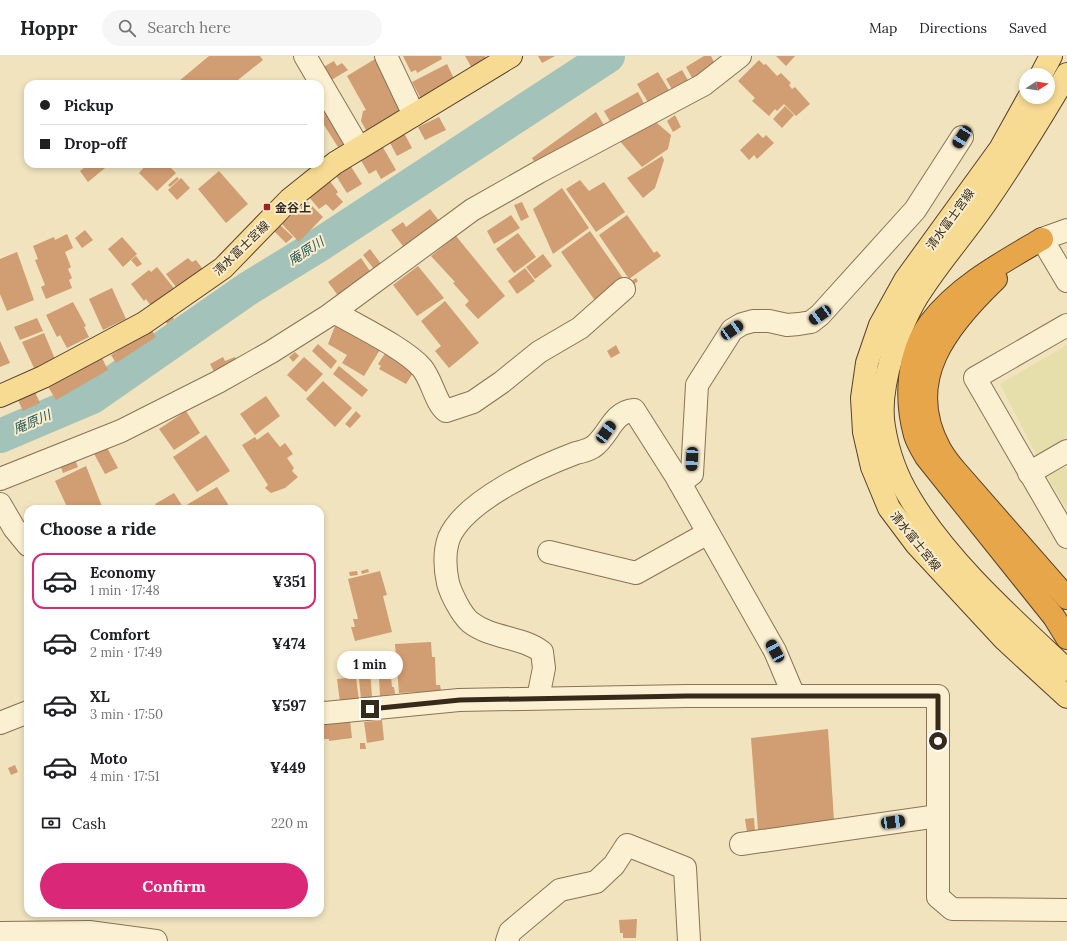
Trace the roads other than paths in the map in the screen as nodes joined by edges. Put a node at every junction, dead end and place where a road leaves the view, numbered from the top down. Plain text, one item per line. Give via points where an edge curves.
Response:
1 (305, 56) edge
2 (386, 56) edge
3 (511, 56) edge
4 (740, 56) edge
5 (1051, 56) edge
6 (1045, 68) edge
7 (1067, 74) edge
8 (319, 80) edge
9 (324, 88) edge
10 (1026, 104) edge
11 (414, 115) junction
12 (962, 137) dead end
13 (359, 148) junction
14 (1008, 154) junction
15 (1067, 230) edge
16 (1042, 240) junction
17 (1067, 281) edge
18 (624, 289) dead end
19 (334, 312) junction
20 (1067, 325) edge
21 (0, 396) edge
22 (874, 429) junction
23 (1067, 451) edge
24 (1029, 473) junction
25 (0, 479) edge
26 (680, 483) junction
27 (0, 504) edge
28 (708, 533) junction
29 (1067, 537) edge
30 (24, 540) edge
31 (549, 552) dead end
32 (1067, 598) edge
33 (1067, 638) edge
34 (1067, 670) edge
35 (794, 696) junction
36 (1067, 697) edge
37 (538, 698) junction
38 (24, 714) edge
39 (324, 714) edge
40 (0, 723) edge
41 (938, 816) junction
42 (741, 844) dead end
43 (1067, 910) edge
44 (0, 932) edge
45 (156, 941) edge
46 (507, 941) edge
47 (689, 941) edge

1 - 8 street
2 - 11 street
3 - 11 main road, 清水富士宮線
4 - 19 street via 703,85 545,168 472,210
5 - 6 main road
7 - 14 main road, 清水富士宮線
9 - 13 street
10 - 14 main road, 清水富士宮線
11 - 13 main road, 清水富士宮線
12 - 26 street via 915,210 820,315 811,322 787,325 769,321 753,322 742,324 732,330 697,385 692,474
13 - 21 main road, 清水富士宮線 via 290,198 223,268 144,323 43,377
14 - 22 main road, 清水富士宮線 via 958,242 922,289 898,334
15 - 16 street
16 - 17 street
16 - 32 highway via 1014,261 950,328 932,363 927,382 927,405 930,427 940,449 956,471
16 - 33 highway via 963,290 929,324 918,346 912,368 910,406 915,436 926,457 1054,617
18 - 19 street via 580,328 539,352 473,402 446,411 441,407 434,388 422,369 410,357
19 - 25 street via 218,382 128,427
20 - 24 street via 975,378
22 - 34 main road, 清水富士宮線 via 893,462 909,498 934,532 968,573
22 - 36 main road, 清水富士宮線 via 872,467 889,508 916,544 1005,640
23 - 24 street
24 - 29 street
26 - 28 street
26 - 37 street via 641,418 634,410 626,411 618,416 593,447 545,465 467,512 450,538 445,568 452,595 469,621 491,634 532,645 542,652 544,668
27 - 30 street
28 - 31 street via 636,573
28 - 35 street via 775,651
35 - 37 street
35 - 41 street via 938,696
37 - 39 street via 460,700
38 - 40 street
41 - 42 street
41 - 43 street via 938,897 952,908
44 - 45 street via 89,932
46 - 47 street via 510,932 560,890 596,882 614,864 627,845 685,868

